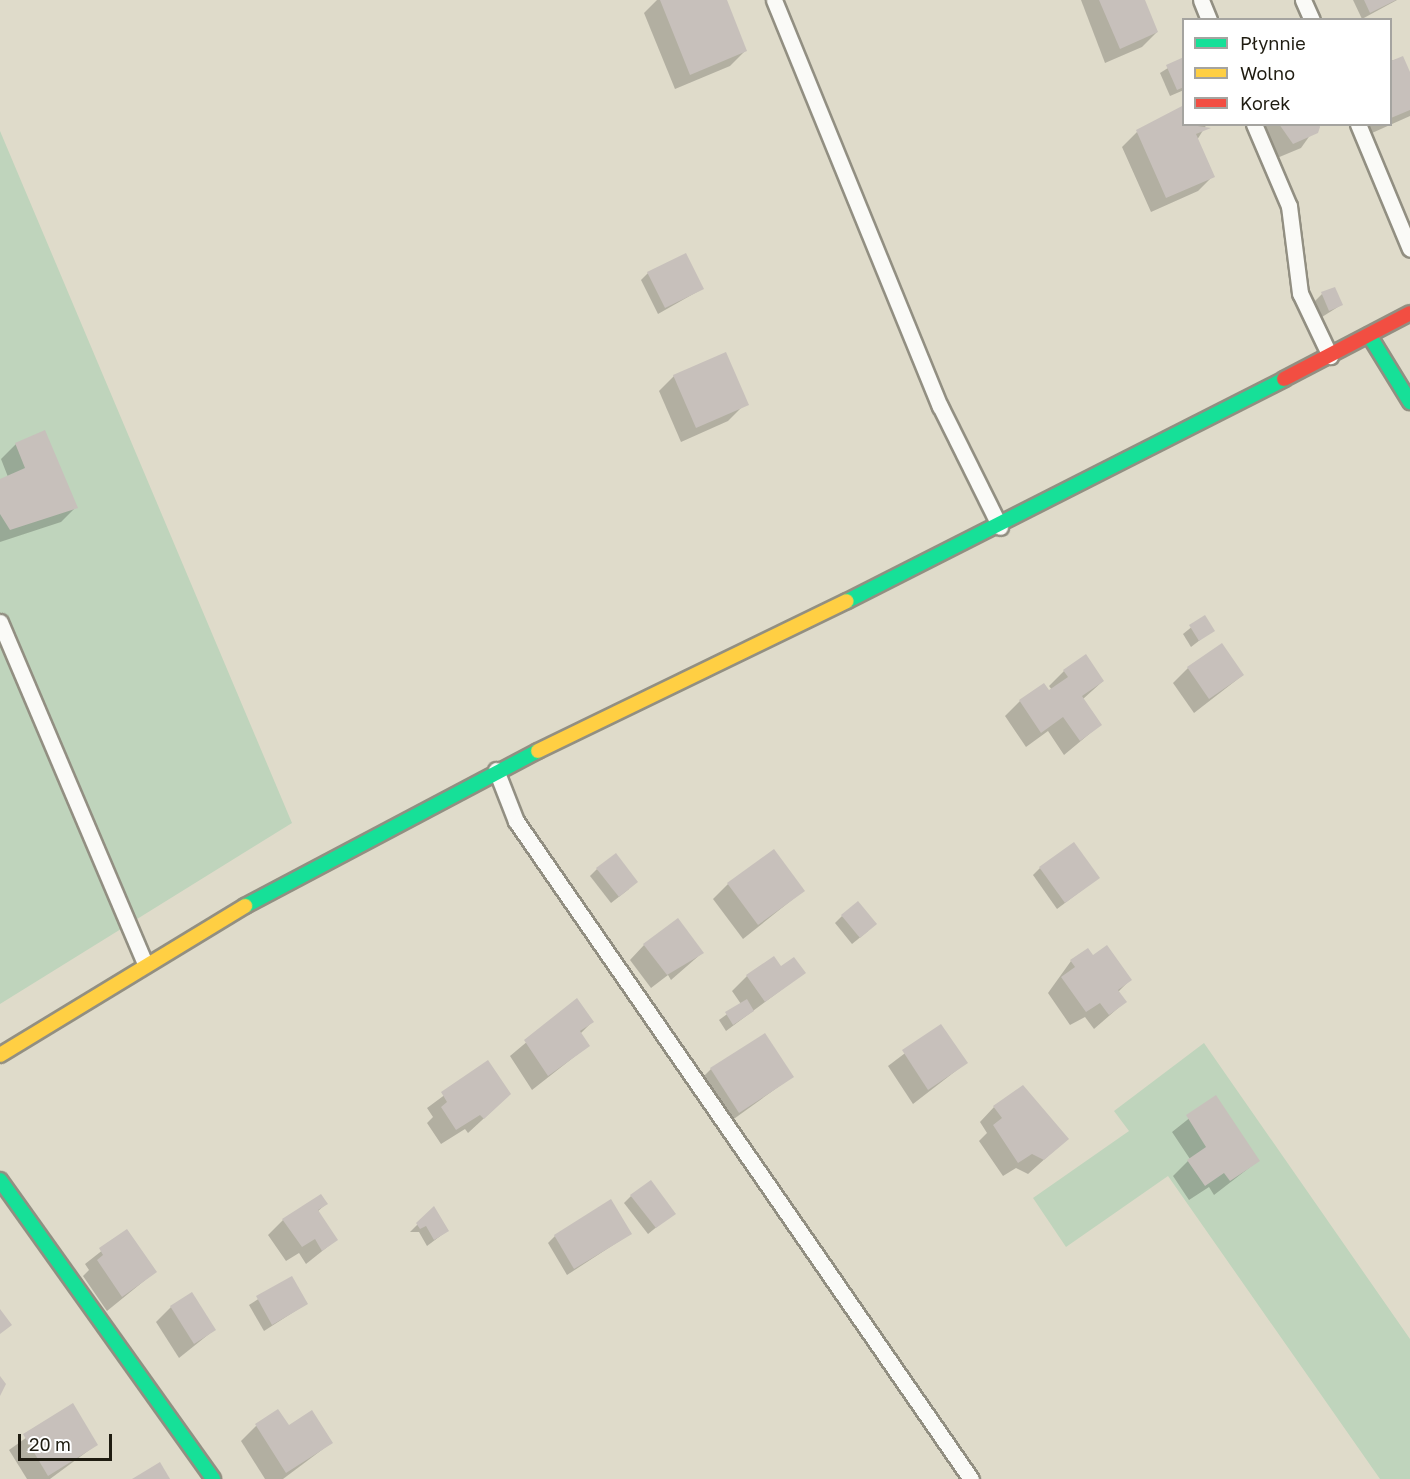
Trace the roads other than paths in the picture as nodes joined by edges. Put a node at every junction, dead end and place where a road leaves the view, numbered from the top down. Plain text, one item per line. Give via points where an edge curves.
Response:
1 (774, 0) edge
2 (1201, 0) edge
3 (1303, 0) edge
4 (1208, 18) edge
5 (1311, 18) edge
6 (1255, 126) edge
7 (1359, 126) edge
8 (1410, 249) edge
9 (1410, 313) edge
10 (1369, 335) junction
11 (1330, 356) junction
12 (1410, 402) edge
13 (1000, 527) junction
14 (0, 622) edge
15 (496, 770) junction
16 (145, 964) junction
17 (0, 1055) edge
18 (0, 1180) edge
19 (213, 1479) edge
20 (971, 1479) edge

1 - 13 lane via 940,406
2 - 4 lane
3 - 5 lane
6 - 11 lane via 1289,206 1306,309
7 - 8 lane
9 - 10 street
10 - 11 street
10 - 12 street
11 - 13 street
13 - 15 street
14 - 16 lane
15 - 16 street
15 - 20 lane via 516,821
16 - 17 street
18 - 19 street

